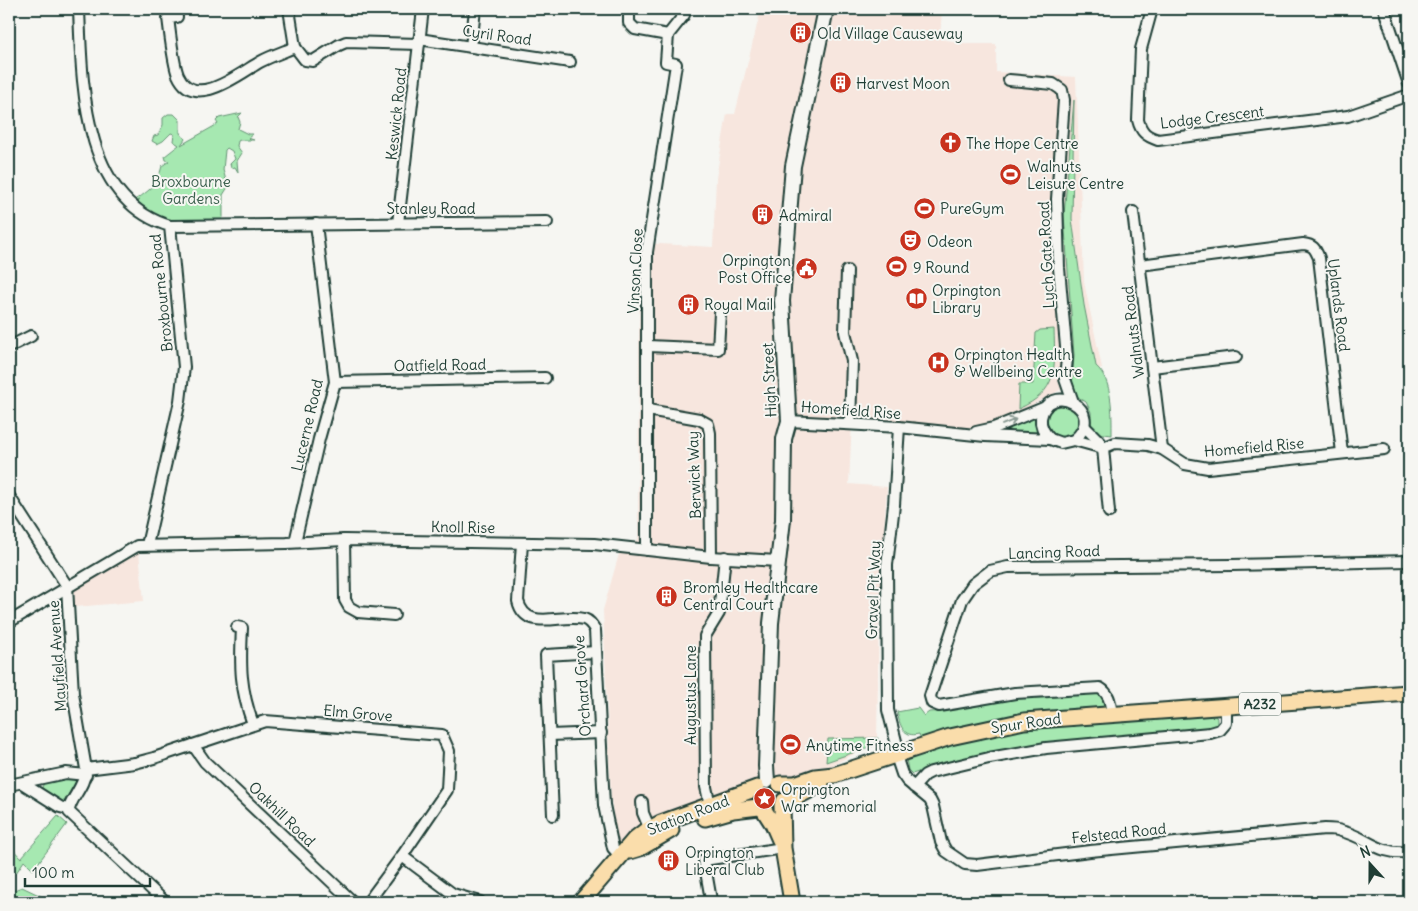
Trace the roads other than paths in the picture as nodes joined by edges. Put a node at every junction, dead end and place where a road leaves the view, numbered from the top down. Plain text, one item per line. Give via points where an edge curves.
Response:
1 (79, 9) edge
2 (289, 9) edge
3 (423, 9) edge
4 (475, 9) edge
5 (629, 9) edge
6 (684, 9) edge
7 (826, 9) edge
8 (1152, 9) edge
9 (1384, 9) edge
10 (177, 17) dead end
11 (668, 35) junction
12 (419, 42) junction
13 (295, 47) junction
14 (471, 47) junction
15 (570, 62) dead end
16 (1009, 80) dead end
17 (1409, 84) edge
18 (1409, 95) edge
19 (1133, 212) dead end
20 (547, 222) dead end
21 (398, 223) junction
22 (316, 224) junction
23 (170, 226) junction
24 (1140, 265) junction
25 (847, 271) dead end
26 (720, 314) dead end
27 (31, 336) dead end
28 (648, 346) junction
29 (9, 347) edge
30 (1236, 357) dead end
31 (1152, 367) junction
32 (545, 378) dead end
33 (1066, 379) junction
34 (335, 382) junction
35 (1073, 402) junction
36 (1048, 405) junction
37 (648, 410) junction
38 (789, 421) junction
39 (850, 424) junction
40 (1084, 426) junction
41 (899, 427) junction
42 (971, 434) junction
43 (1050, 438) junction
44 (1074, 440) junction
45 (1103, 448) junction
46 (1162, 449) junction
47 (1384, 449) dead end
48 (1342, 453) junction
49 (9, 496) edge
50 (1110, 512) dead end
51 (344, 540) junction
52 (295, 542) junction
53 (522, 543) junction
54 (147, 545) junction
55 (647, 550) junction
56 (711, 557) junction
57 (725, 558) junction
58 (1409, 561) edge
59 (778, 562) junction
60 (67, 586) junction
61 (394, 615) dead end
62 (9, 622) edge
63 (237, 628) dead end
64 (596, 652) junction
65 (1409, 693) edge
66 (1226, 707) junction
67 (1112, 714) junction
68 (253, 724) junction
69 (601, 733) junction
70 (550, 735) junction
71 (193, 745) junction
72 (899, 753) junction
73 (86, 772) junction
74 (834, 775) junction
75 (22, 783) junction
76 (768, 784) junction
77 (9, 785) edge
78 (914, 787) junction
79 (642, 802) dead end
80 (783, 803) junction
81 (710, 806) junction
82 (762, 808) junction
83 (68, 809) junction
84 (553, 815) dead end
85 (652, 833) junction
86 (784, 848) junction
87 (1409, 852) edge
88 (623, 854) junction
89 (402, 856) junction
90 (711, 900) dead end
91 (165, 902) edge
92 (353, 902) edge
93 (368, 902) edge
94 (480, 902) edge
95 (581, 902) edge
96 (792, 902) edge

1 - 23 street, Broxbourne Road via 82,86 95,144 104,166 134,208 150,219
2 - 13 street
3 - 12 street, Keswick Road
4 - 14 street
5 - 11 street via 629,23 636,30
6 - 11 street via 684,15
7 - 38 street, High Street via 793,166 782,301
8 - 18 street, Lodge Crescent via 1141,49 1138,120 1147,137 1158,140 1348,116
9 - 17 street
10 - 13 street via 168,18 177,73 190,89 214,88 261,61
11 - 28 street, Vinson Close via 666,62 676,64 647,252
12 - 13 street, Cyril Road via 346,42 313,61 305,60
12 - 14 street, Cyril Road
12 - 21 street, Keswick Road
14 - 15 street, Cyril Road
16 - 33 street, Lych Gate Road via 1053,84 1062,90 1064,100 1057,199 1068,358
19 - 24 street, Walnuts Road
20 - 21 street, Stanley Road
21 - 22 street, Stanley Road
22 - 23 street, Stanley Road
22 - 34 street, Lucerne Road
23 - 54 street, Broxbourne Road via 184,367 180,401
24 - 31 street, Walnuts Road
24 - 48 street, Uplands Road via 1303,244 1316,249
25 - 39 street via 845,332 853,371
26 - 28 street via 718,349
27 - 29 street
28 - 37 street, Vinson Close
30 - 31 street
31 - 46 street, Walnuts Road
32 - 34 street, Oatfield Road
33 - 35 street, Lych Gate Road
33 - 36 street, Lych Gate Road
34 - 52 street, Lucerne Road
35 - 36 street via 1060,400
35 - 40 street via 1082,411
42 -> 36 street, Homefield Rise
36 - 43 street via 1041,422 1043,431
37 - 55 street, Vinson Close
37 - 56 street, Berwick Way via 699,419 708,424
38 - 39 street, Homefield Rise
38 - 59 street, High Street via 784,439 783,520
39 - 41 street, Homefield Rise
40 - 44 street
40 - 45 street
41 - 42 street, Homefield Rise
41 - 72 street, Gravel Pit Way via 886,585 887,703
42 - 43 street, Homefield Rise
43 - 44 street, Homefield Rise via 1061,443
44 - 45 street, Homefield Rise
45 - 46 street, Homefield Rise via 1115,443
45 - 50 street
46 - 48 street, Homefield Rise via 1185,464 1208,468
47 - 48 street, Homefield Rise
49 - 60 street, Mayfield Avenue
51 - 52 street, Knoll Rise
51 - 53 street, Knoll Rise
51 - 61 street via 345,600 349,607 358,612
52 - 54 street, Knoll Rise
53 - 55 street, Knoll Rise via 594,544
53 - 64 street, Orchard Grove via 518,600 521,610 527,617 584,619 590,622 595,630
54 - 60 street, Knoll Rise via 137,546
55 - 56 street, Knoll Rise
56 - 57 street, Knoll Rise
57 - 59 street, Knoll Rise
57 - 81 street, Augustus Lane via 719,613 705,636 706,787
58 - 67 street, Lancing Road via 1008,567 990,571 973,584 962,600 930,696 932,704 939,706 1015,693 1100,688 1110,698
59 - 76 street, High Street via 770,633
60 - 62 street, Knoll Rise
60 - 73 street, Mayfield Avenue via 73,694
63 - 68 street via 242,628 242,684
64 - 69 street, Orchard Grove
64 - 70 street via 546,655
65 - 66 main road, Spur Road / A232
66 - 67 main road, Spur Road / A232
66 - 78 street, Spur Road via 1226,723 1220,730 1210,733 1046,748 990,758 931,772
67 - 72 main road, Spur Road / A232 via 1024,721 950,737
68 - 71 street, Elm Grove
68 - 89 street, Elm Grove via 265,721 442,735 449,751 447,790
69 - 70 street
69 - 88 street, Orchard Grove via 604,805 613,848
70 - 84 street
71 - 73 street, Elm Grove via 135,763
71 - 92 street, Oakhill Road via 205,762
72 - 74 main road, Spur Road / A232
72 - 78 street, Felstead Road via 902,774
73 - 75 street, Elm Grove
73 - 83 street via 81,788
74 - 76 main road, Spur Road via 795,784
74 - 80 main road, Spur Road
75 - 77 street, Elm Grove
75 - 83 street
76 - 80 main road via 784,792
76 - 81 main road, Station Road
76 - 82 main road via 755,798
78 - 87 street, Felstead Road via 926,795 933,806 946,851 966,864 1325,828 1342,831 1383,850
79 - 85 street
80 - 82 main road via 774,810
80 - 86 main road
81 - 85 main road, Station Road via 661,823
82 - 85 main road, Station Road via 733,810
82 - 86 main road via 774,824
83 - 91 street
85 - 88 main road, Station Road via 640,848
86 - 90 street via 704,860
86 - 96 main road
88 - 95 main road, Station Road
89 - 93 street, Elm Grove
89 - 94 street via 453,894

